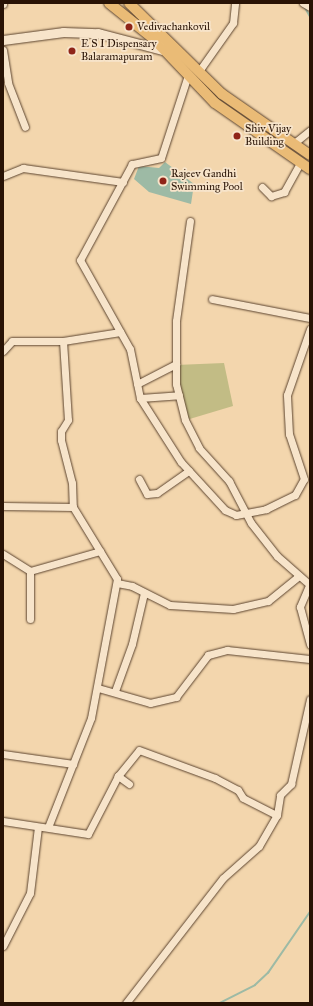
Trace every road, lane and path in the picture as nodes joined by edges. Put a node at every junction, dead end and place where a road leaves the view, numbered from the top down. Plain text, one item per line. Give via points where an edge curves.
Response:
1 (109, 3) edge
2 (235, 3) edge
3 (303, 3) edge
4 (131, 4) edge
5 (310, 7) edge
6 (3, 40) edge
7 (3, 50) edge
8 (172, 50) junction
9 (199, 71) junction
10 (188, 75) junction
11 (24, 127) dead end
12 (310, 130) edge
13 (293, 144) junction
14 (310, 155) edge
15 (300, 163) junction
16 (310, 169) edge
17 (3, 176) edge
18 (123, 182) junction
19 (262, 187) dead end
20 (190, 220) dead end
21 (212, 299) dead end
22 (310, 318) edge
23 (310, 329) edge
24 (120, 332) junction
25 (63, 341) junction
26 (3, 351) edge
27 (176, 364) junction
28 (137, 384) junction
29 (179, 395) junction
30 (140, 398) junction
31 (189, 471) junction
32 (139, 479) dead end
33 (3, 506) edge
34 (73, 507) junction
35 (248, 514) junction
36 (100, 551) junction
37 (3, 554) edge
38 (30, 571) junction
39 (299, 576) junction
40 (117, 583) junction
41 (310, 584) edge
42 (144, 592) junction
43 (30, 619) dead end
44 (310, 645) edge
45 (310, 659) edge
46 (98, 688) junction
47 (115, 691) junction
48 (310, 699) edge
49 (3, 754) edge
50 (73, 764) junction
51 (118, 776) junction
52 (130, 784) dead end
53 (277, 815) junction
54 (3, 821) edge
55 (38, 827) junction
56 (48, 827) junction
57 (3, 946) edge
58 (126, 1003) edge

1 - 8 main road
2 - 9 street via 233,23
3 - 5 street
4 - 8 main road
6 - 8 main road via 63,32 98,33
7 - 11 street via 8,83
8 - 9 main road
8 - 10 main road
9 - 13 main road via 222,94
10 - 15 main road via 216,103
10 - 18 street via 161,158 132,164
12 - 13 street
13 - 14 main road
15 - 16 main road
15 - 19 street via 284,192 271,196
17 - 18 street via 23,168
18 - 24 street via 80,260
20 - 27 street via 176,321
21 - 22 street
23 - 35 street via 287,395 289,434 304,479 295,495
24 - 25 street
24 - 28 street via 130,349
25 - 26 street via 12,341
25 - 34 street via 68,420 60,431 60,440 72,484
27 - 28 street
27 - 29 street
28 - 30 street
29 - 30 street
29 - 35 street via 185,420 199,448 225,476
30 - 31 street
31 - 32 street via 147,494
31 - 35 street via 225,510 236,515
33 - 34 street
34 - 36 street
35 - 39 street via 277,556
36 - 38 street
36 - 40 street
37 - 38 street
38 - 43 street
39 - 41 street
39 - 42 street via 268,601 233,609 170,605
40 - 42 street
40 - 46 street
41 - 44 street via 300,607
42 - 47 street via 132,644
45 - 47 street via 227,650 208,655 176,697 150,703
46 - 47 street
46 - 50 street via 91,718
48 - 53 street via 291,784 280,794
49 - 50 street
50 - 56 street
51 - 52 street
51 - 53 street via 139,750 221,781 238,790 242,798
51 - 56 street via 92,832 80,835
53 - 58 street via 259,846 223,878
54 - 55 street
55 - 56 street
55 - 57 street via 30,893

